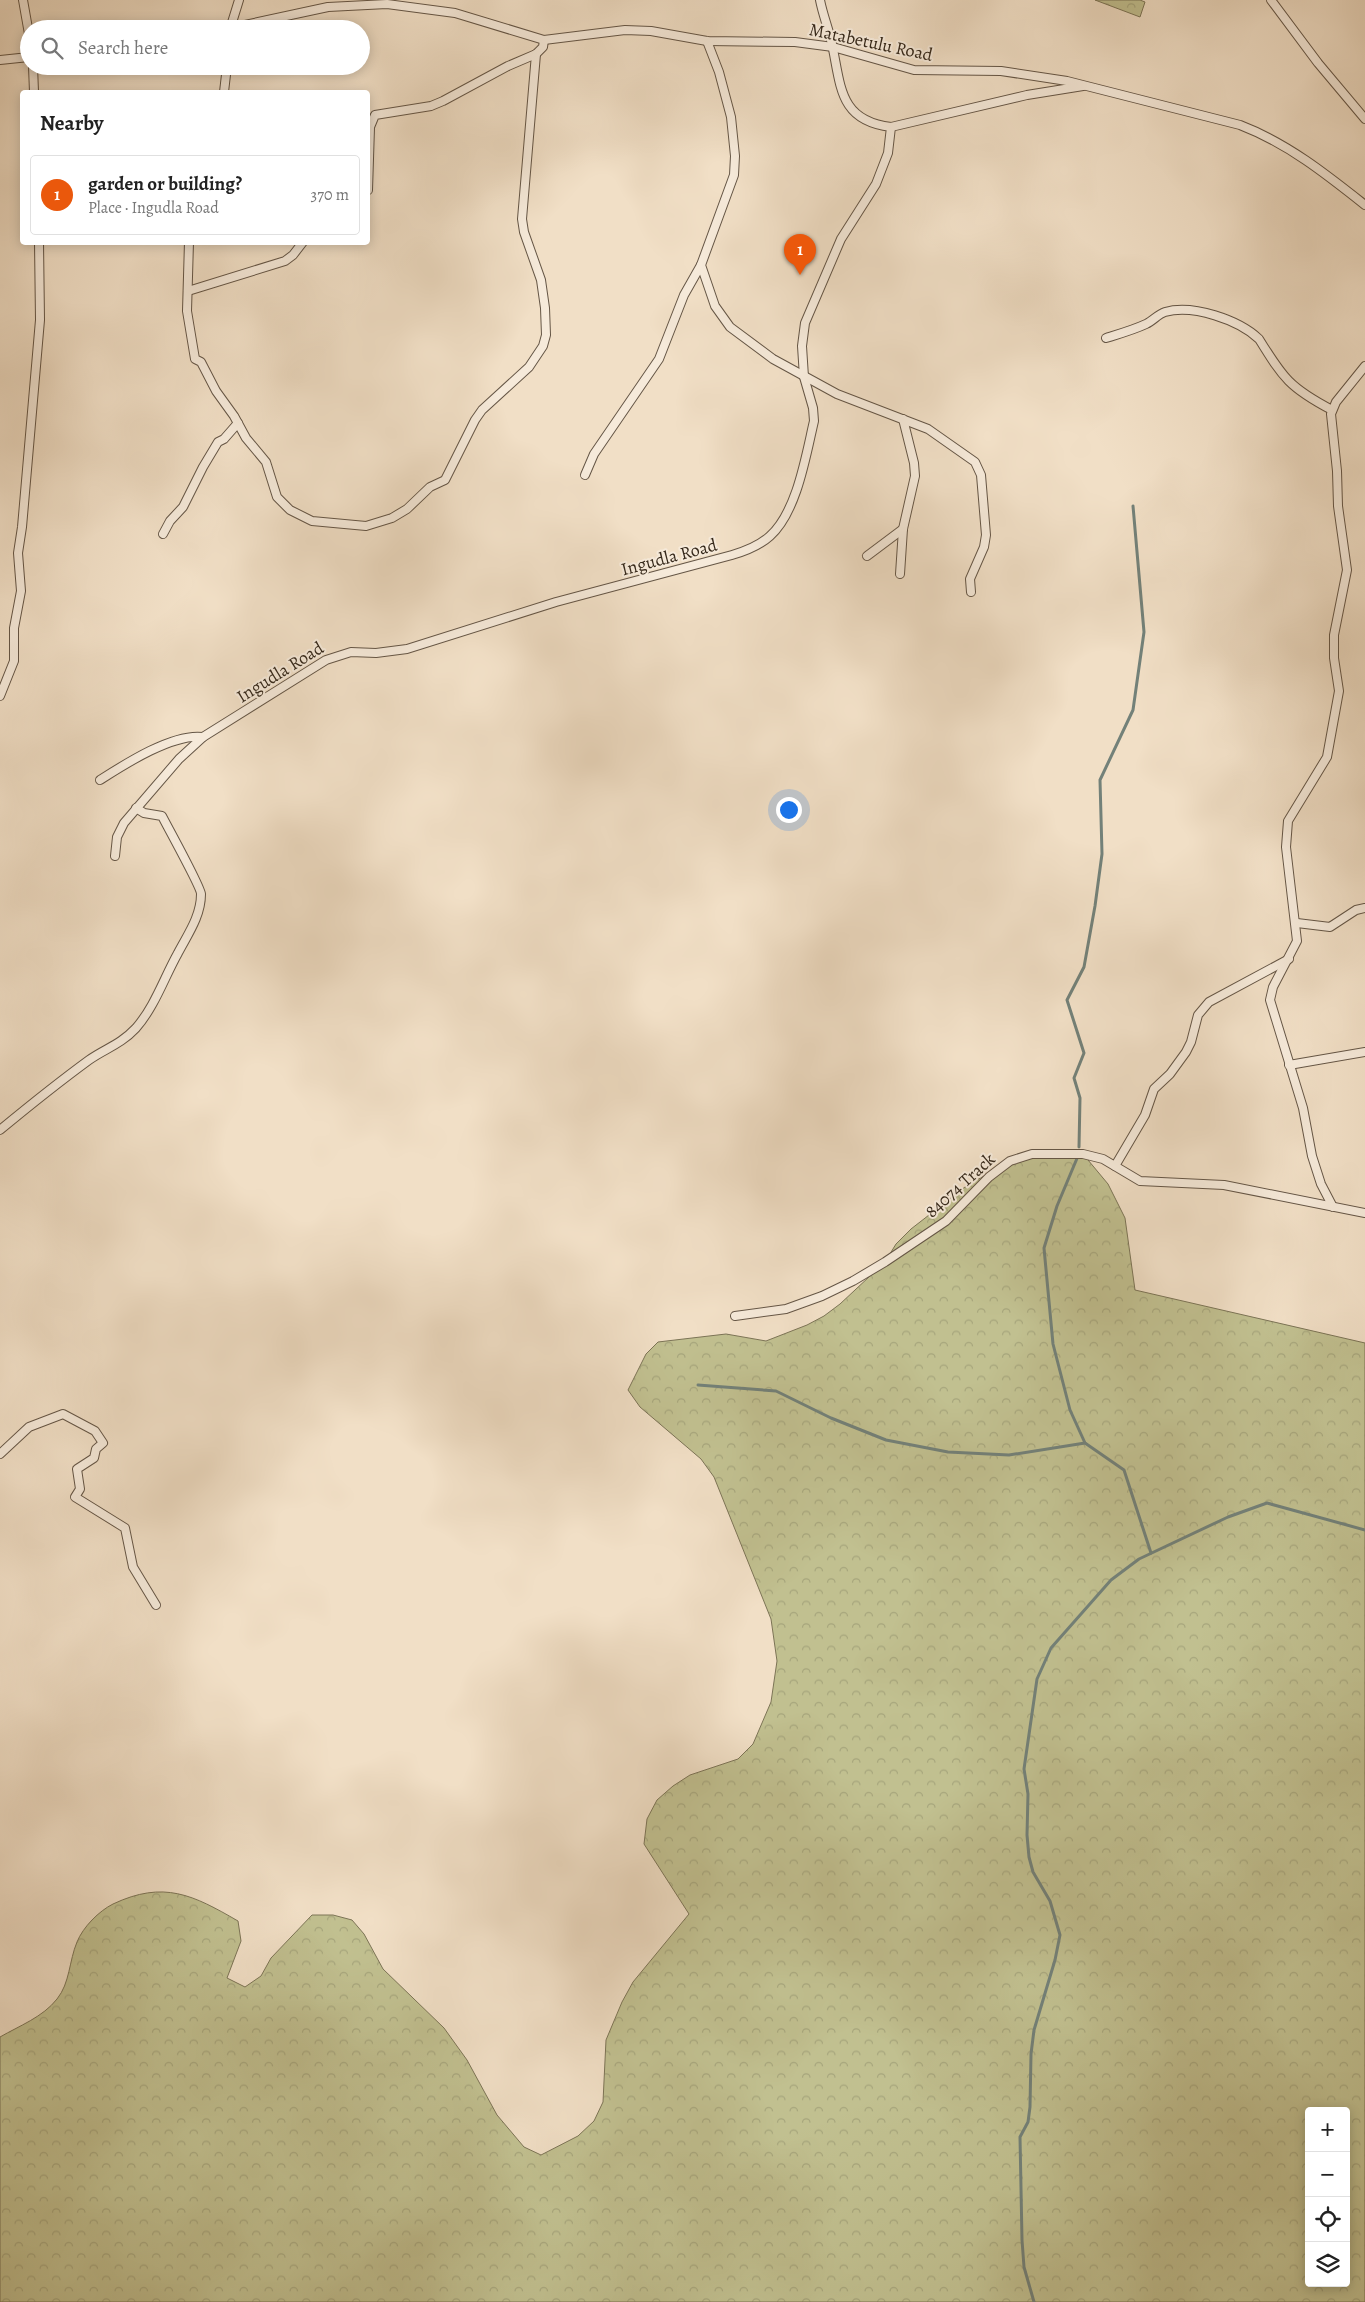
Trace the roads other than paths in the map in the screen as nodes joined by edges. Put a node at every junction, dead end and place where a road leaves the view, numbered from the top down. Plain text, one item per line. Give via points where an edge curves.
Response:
1 (23, 0) edge
2 (239, 0) edge
3 (820, 0) edge
4 (1271, 0) edge
5 (413, 3) edge
6 (27, 20) edge
7 (232, 20) edge
8 (267, 20) edge
9 (544, 40) junction
10 (707, 41) junction
11 (833, 47) junction
12 (536, 54) junction
13 (20, 57) edge
14 (0, 60) edge
15 (33, 75) edge
16 (226, 75) edge
17 (1088, 85) junction
18 (34, 90) edge
19 (224, 90) edge
20 (1365, 118) edge
21 (370, 127) edge
22 (892, 127) junction
23 (1365, 205) edge
24 (39, 245) edge
25 (189, 245) edge
26 (301, 245) edge
27 (701, 265) junction
28 (188, 291) junction
29 (1106, 338) dead end
30 (1365, 366) edge
31 (804, 377) junction
32 (1332, 410) junction
33 (903, 420) junction
34 (238, 423) junction
35 (585, 475) dead end
36 (903, 529) junction
37 (163, 534) dead end
38 (867, 556) dead end
39 (900, 574) dead end
40 (971, 592) dead end
41 (0, 696) edge
42 (202, 737) junction
43 (100, 780) dead end
44 (136, 808) junction
45 (115, 856) dead end
46 (1365, 908) edge
47 (1297, 923) junction
48 (1289, 959) junction
49 (1365, 1052) edge
50 (1289, 1065) junction
51 (0, 1130) edge
52 (1115, 1166) junction
53 (1333, 1207) junction
54 (1365, 1214) edge
55 (735, 1316) dead end
56 (0, 1454) edge
57 (156, 1606) dead end

1 - 6 street
2 - 7 street
3 - 11 street
4 - 20 street
5 - 8 street, Matabetulu Road via 328,7
5 - 9 street, Matabetulu Road
9 - 10 street, Matabetulu Road via 625,30
9 - 12 street via 543,47
10 - 11 street, Matabetulu Road via 763,40
10 - 27 street via 731,116 735,156 734,175
11 - 17 street, Matabetulu Road via 914,70 1001,71
11 - 22 street via 842,96 861,116 874,124
12 - 21 street via 443,102 375,115
12 - 34 street via 522,219 541,280 545,340 529,367 482,410 445,480 430,487 407,509 382,522 366,526 312,521 290,510 277,497 266,462
13 - 14 street
15 - 18 street
16 - 19 street
17 - 22 street
17 - 23 street, Matabetulu Road via 1261,133 1304,159
22 - 31 street, Ingudla Road via 888,153 876,184 841,239 808,314 802,346
24 - 41 street via 40,320 18,553 20,591 14,628 14,661
25 - 28 street
26 - 28 street via 285,261
27 - 31 street via 715,306 730,327
27 - 35 street via 684,295 659,359 594,454
28 - 34 street via 188,325 195,359 201,362
29 - 32 street via 1138,328 1165,312 1215,314 1254,333 1286,380
30 - 32 street
31 - 33 street
31 - 42 street, Ingudla Road via 814,421 798,483 777,529 755,547 732,556 556,602 406,649 337,655
32 - 47 street via 1338,506 1348,570 1334,635 1339,691 1328,757 1293,810 1286,833
33 - 36 street via 915,469
33 - 40 street via 928,429 968,455 981,475 986,534 984,547 970,578
34 - 37 street via 218,442 183,507
36 - 38 street
36 - 39 street
42 - 43 street via 182,738 123,765
42 - 44 street, Ingudla Road via 178,759
44 - 45 street, Ingudla Road via 119,832
44 - 51 street via 144,814 162,816 172,834 201,892 195,925 153,1005 136,1028 117,1045 90,1059 43,1094
46 - 47 street via 1356,910 1330,927
47 - 48 street via 1297,941
48 - 50 street via 1273,987 1270,1000
48 - 52 street via 1209,1002 1201,1010 1194,1024 1190,1046 1170,1074 1154,1089 1145,1115
49 - 50 street
50 - 53 street via 1303,1108 1312,1156
52 - 53 street, 84074 Track via 1140,1181 1224,1185
52 - 55 street, 84074 Track via 1084,1154 1032,1154 1010,1160 946,1221 853,1281 786,1309
53 - 54 street, 84074 Track
56 - 57 street via 29,1427 63,1414 95,1431 103,1443 96,1449 94,1458 77,1470 80,1489 75,1497 125,1528 133,1567

